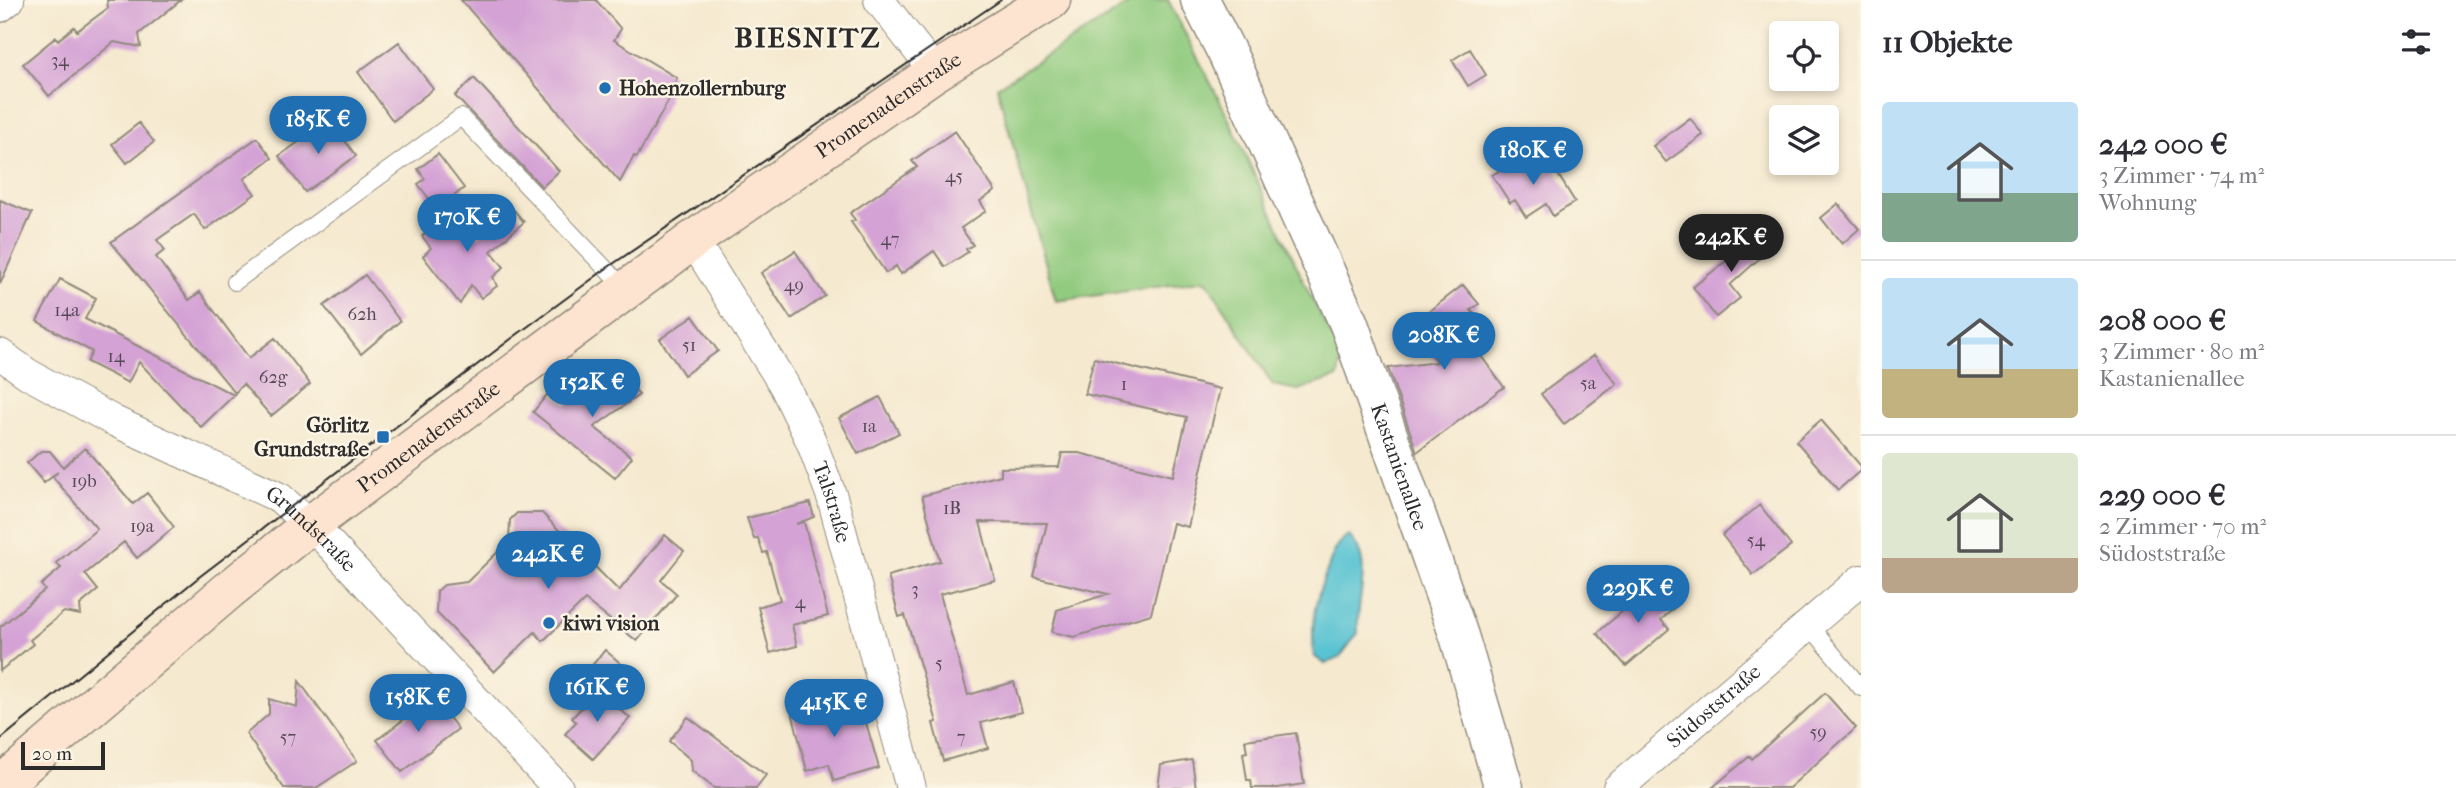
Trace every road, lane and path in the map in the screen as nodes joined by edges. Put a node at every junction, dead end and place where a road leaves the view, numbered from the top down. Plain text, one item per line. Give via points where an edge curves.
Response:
1 (9, 0) edge
2 (879, 0) edge
3 (1051, 0) edge
4 (1200, 0) edge
5 (0, 8) edge
6 (935, 72) junction
7 (693, 240) junction
8 (235, 282) dead end
9 (625, 289) junction
10 (0, 354) edge
11 (310, 525) junction
12 (1861, 580) edge
13 (1809, 625) junction
14 (1861, 688) edge
15 (0, 786) edge
16 (558, 788) edge
17 (911, 788) edge
18 (1504, 788) edge
19 (1618, 788) edge

1 - 5 street
2 - 6 street
3 - 6 main road, Promenadenstraße
4 - 18 street, Kastanienallee via 1349,324 1459,636
6 - 7 main road, Promenadenstraße
7 - 9 main road, Promenadenstraße
7 - 17 street, Talstraße via 784,385 811,441 832,497
8 - 9 lane via 461,117
9 - 11 main road, Promenadenstraße
10 - 11 street, Grundstraße via 114,421 280,498
11 - 15 main road, Promenadenstraße
11 - 16 street, Grundstraße
12 - 13 street, Südoststraße
13 - 14 lane
13 - 19 street, Südoststraße

